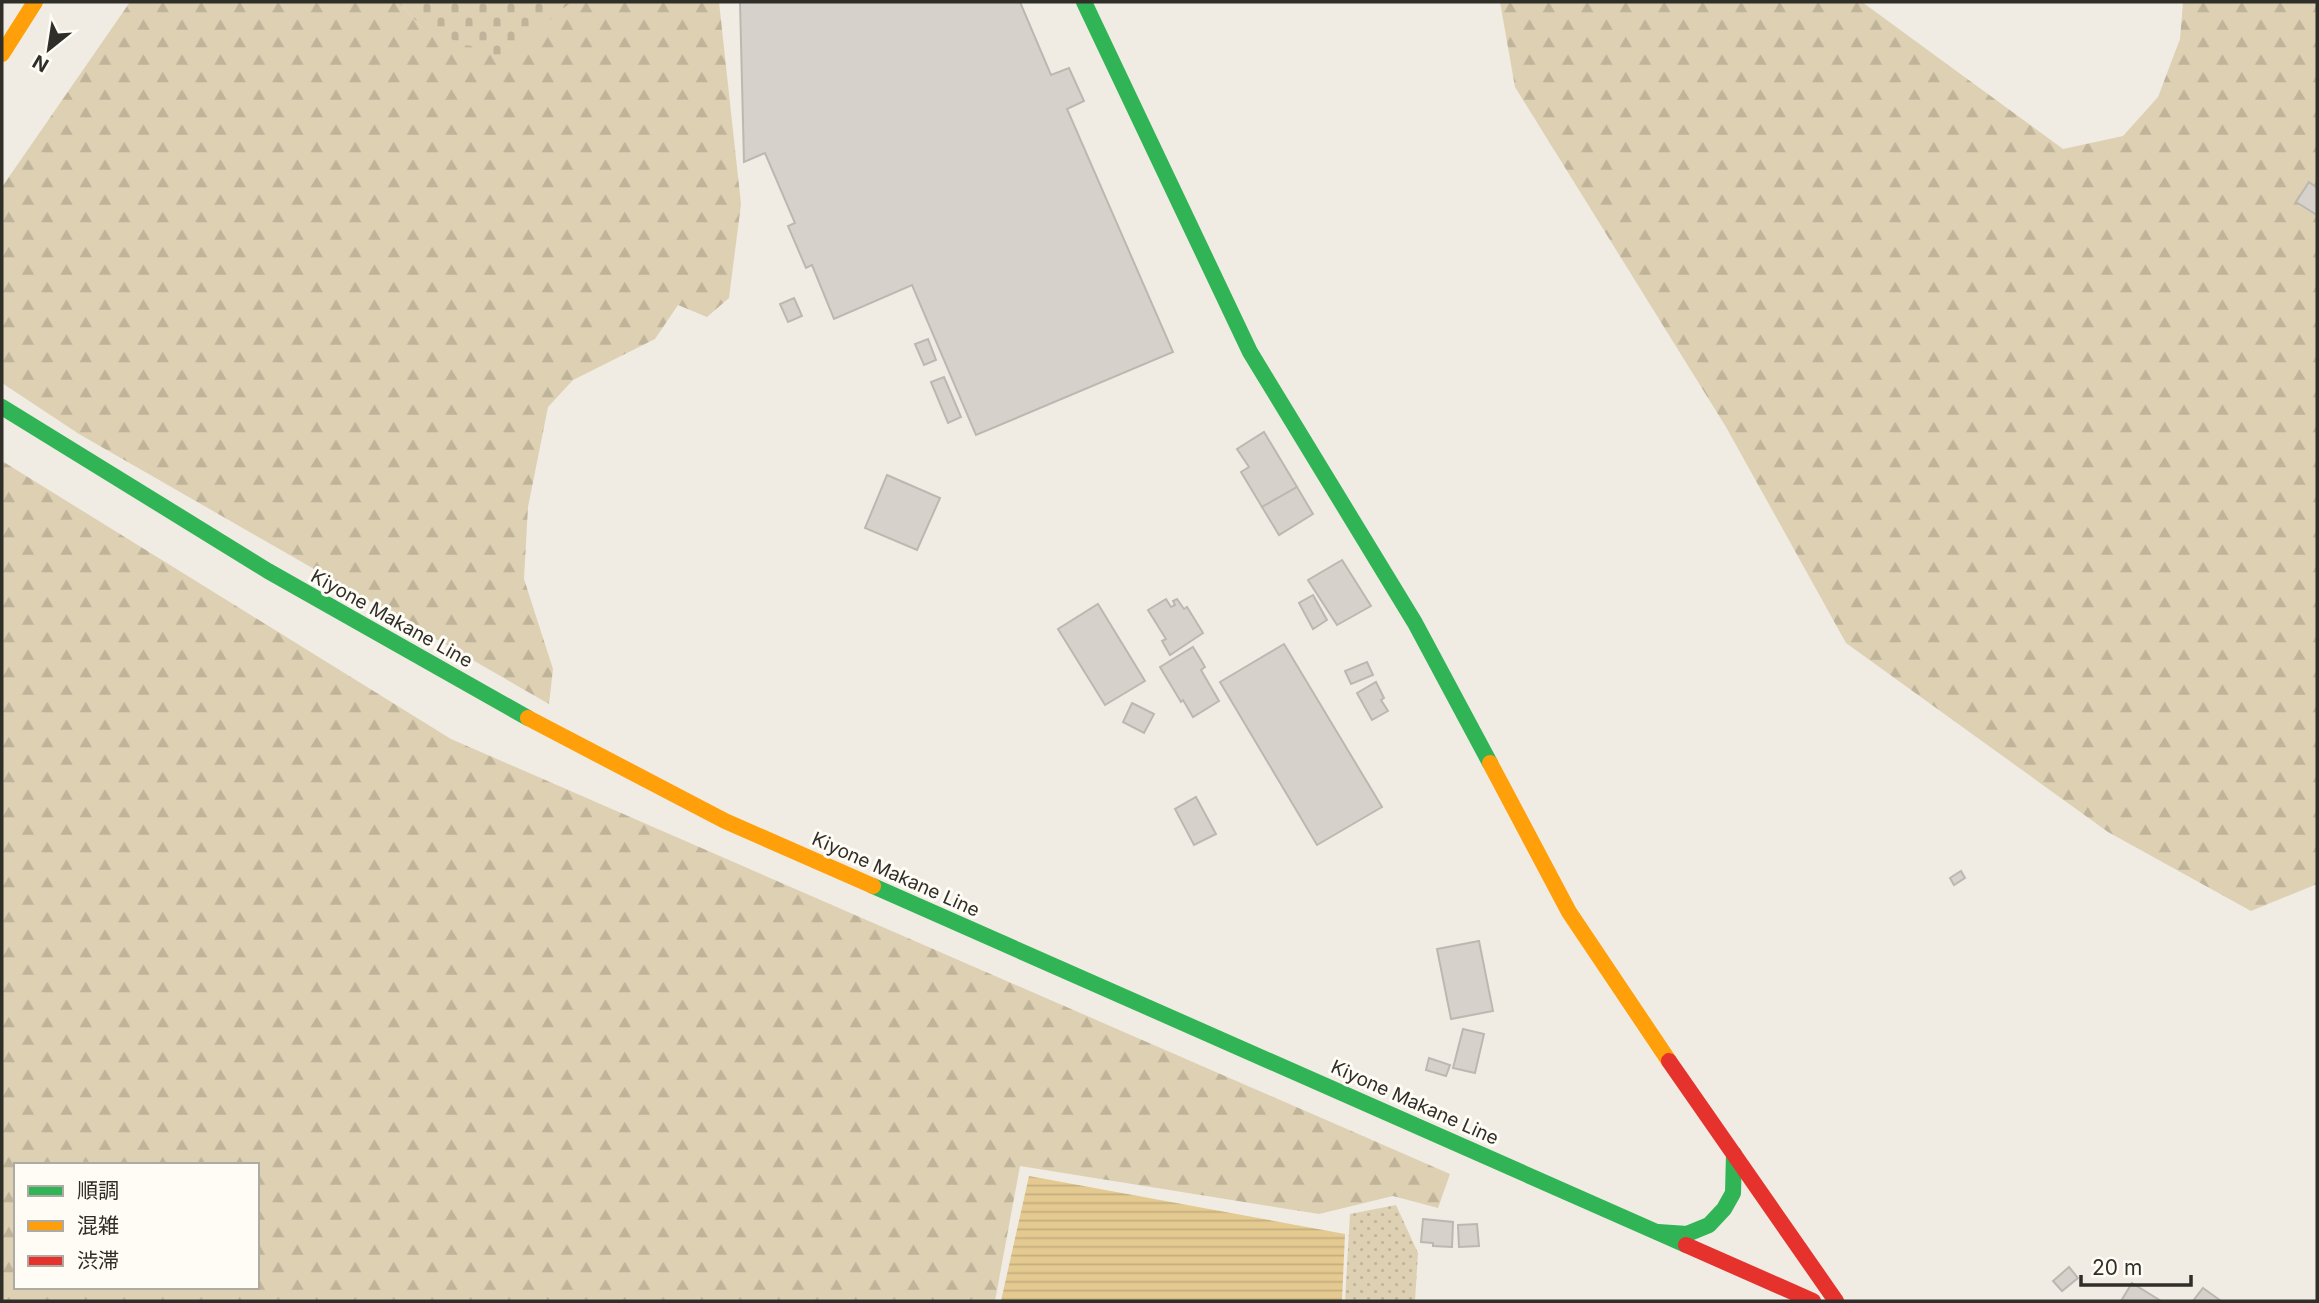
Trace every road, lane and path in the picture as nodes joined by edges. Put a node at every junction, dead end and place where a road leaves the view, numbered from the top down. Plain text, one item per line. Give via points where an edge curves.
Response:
1 (35, 2) edge
2 (1084, 2) edge
3 (2, 54) edge
4 (2, 407) edge
5 (1734, 1154) junction
6 (1658, 1232) junction
7 (1813, 1301) edge
8 (1836, 1301) edge

1 - 3 main road
2 - 5 main road via 1250,352 1415,623 1569,912
4 - 6 main road, Kiyone Makane Line via 318,602 586,751 725,821
5 - 6 main road via 1733,1193 1724,1209 1709,1224 1687,1234
5 - 8 main road
6 - 7 main road, Kiyone Makane Line

